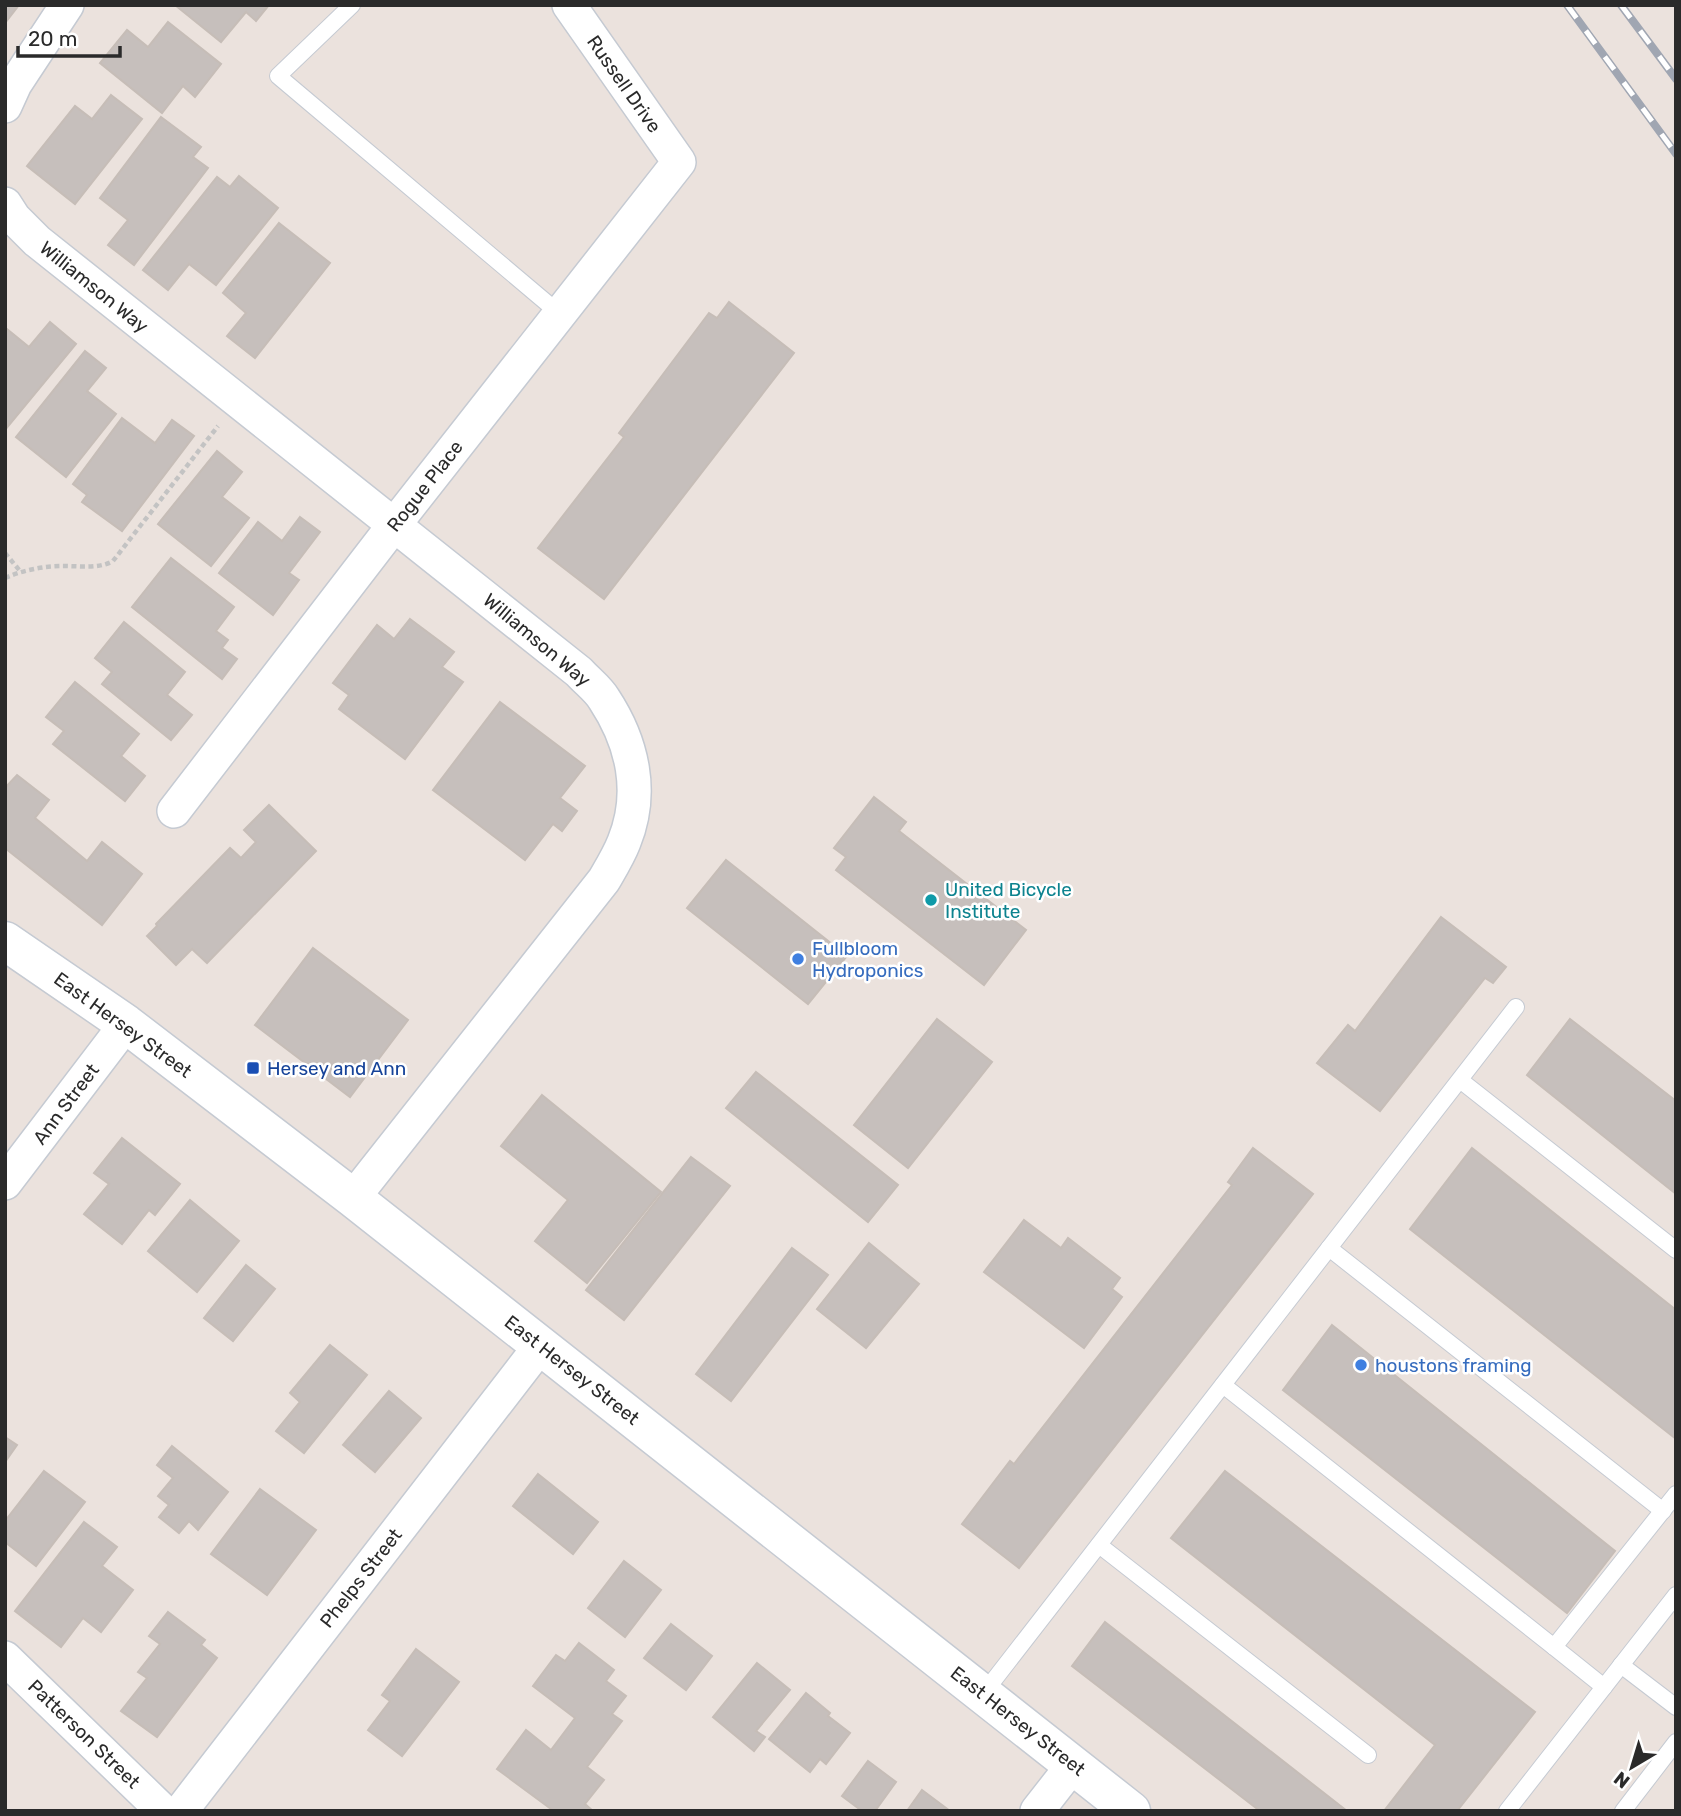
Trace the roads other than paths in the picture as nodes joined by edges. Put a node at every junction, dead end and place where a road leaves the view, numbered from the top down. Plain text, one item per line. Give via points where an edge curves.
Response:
1 (67, 5) edge
2 (352, 5) edge
3 (569, 5) edge
4 (5, 106) edge
5 (679, 162) joint
6 (5, 204) edge
7 (560, 314) junction
8 (394, 525) junction
9 (174, 811) dead end
10 (5, 940) edge
11 (1516, 1007) dead end
12 (126, 1024) junction
13 (1460, 1080) junction
14 (5, 1183) edge
15 (353, 1198) junction
16 (1329, 1248) junction
17 (1676, 1250) edge
18 (541, 1345) junction
19 (1223, 1385) junction
20 (1676, 1494) edge
21 (1663, 1511) junction
22 (1099, 1545) junction
23 (1675, 1598) edge
24 (1554, 1647) junction
25 (5, 1658) edge
26 (1621, 1665) junction
27 (1604, 1687) junction
28 (983, 1694) junction
29 (1676, 1707) edge
30 (1676, 1742) edge
31 (1367, 1755) dead end
32 (1073, 1765) junction
33 (163, 1811) edge
34 (181, 1811) edge
35 (1037, 1811) edge
36 (1132, 1811) edge
37 (1507, 1811) edge
38 (1623, 1811) edge

1 - 4 street
2 - 7 lane via 278,76
3 - 5 street, Russell Drive
5 - 7 street, Rogue Place
6 - 8 street, Williamson Way via 37,241
7 - 8 street, Rogue Place
8 - 9 street, Rogue Place
8 - 15 street, Williamson Way via 579,672 603,698 623,732 635,772 625,842 604,880
10 - 12 street, East Hersey Street
11 - 13 lane
12 - 14 street, Ann Street
12 - 15 street, East Hersey Street
13 - 16 lane
13 - 17 lane
15 - 18 street, East Hersey Street
16 - 19 lane
16 - 21 lane
18 - 28 street, East Hersey Street
18 - 34 street, Phelps Street
19 - 22 lane
19 - 24 lane
20 - 21 lane
21 - 24 lane
22 - 28 lane
22 - 31 lane
23 - 26 lane
24 - 27 lane
25 - 33 street, Patterson Street
26 - 27 lane
26 - 29 lane
27 - 37 lane
28 - 32 street, East Hersey Street
30 - 38 lane
32 - 35 street
32 - 36 street, East Hersey Street

